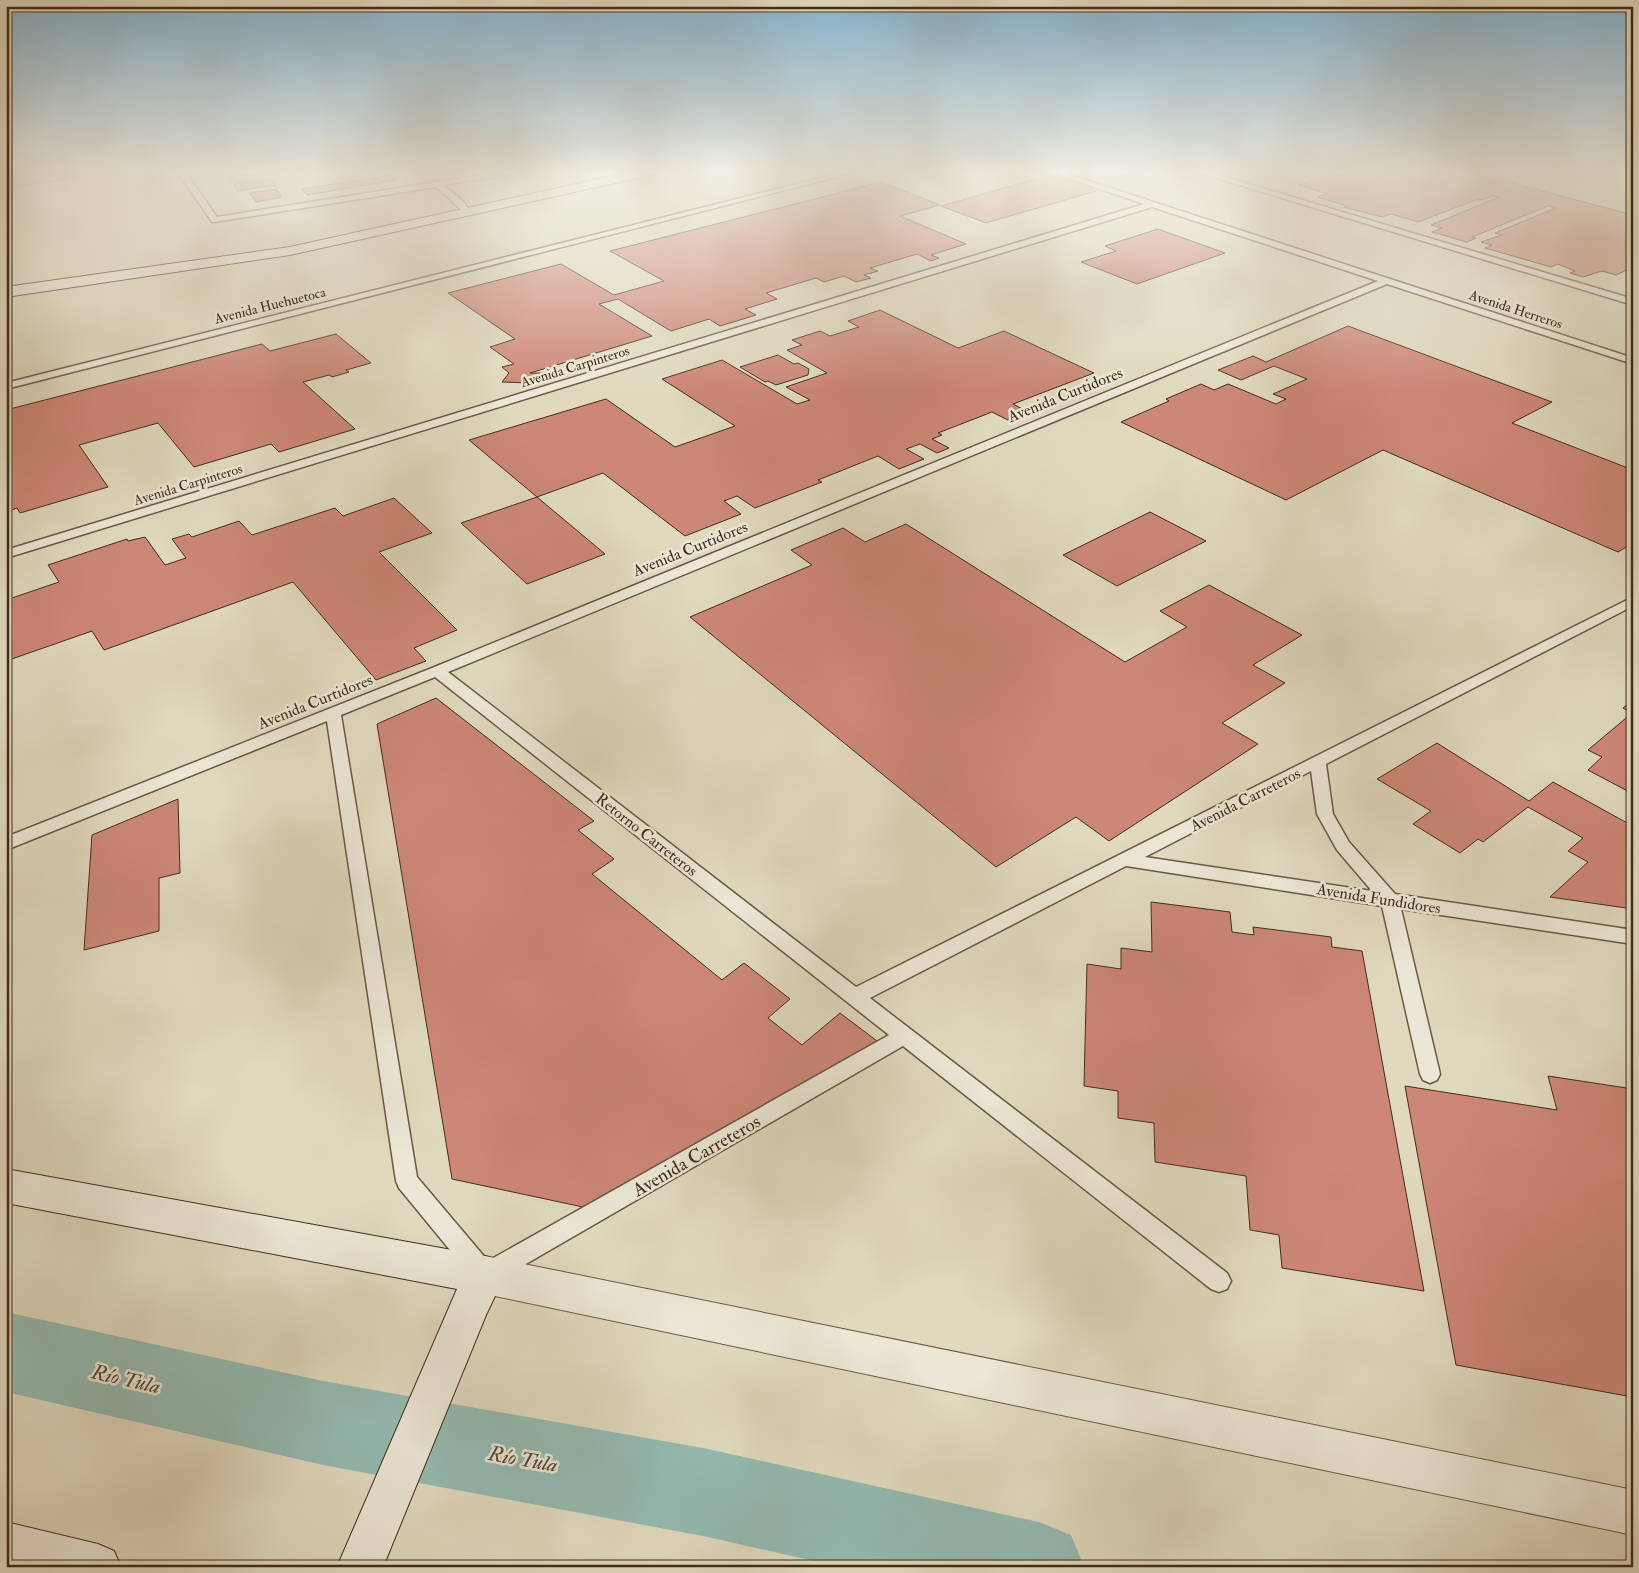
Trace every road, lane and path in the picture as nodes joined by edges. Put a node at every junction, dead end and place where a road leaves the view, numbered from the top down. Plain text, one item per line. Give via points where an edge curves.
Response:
1 (279, 243) edge
2 (317, 243) edge
3 (570, 243) edge
4 (1023, 243) edge
5 (1272, 243) edge
6 (1438, 243) edge
7 (1386, 281) junction
8 (6, 282) edge
9 (6, 292) edge
10 (1633, 302) edge
11 (1633, 361) edge
12 (6, 386) edge
13 (6, 554) edge
14 (1633, 601) edge
15 (437, 671) junction
16 (333, 712) junction
17 (1318, 762) junction
18 (6, 844) edge
19 (1125, 860) junction
20 (1390, 900) junction
21 (1633, 937) edge
22 (856, 996) junction
23 (906, 1035) junction
24 (1430, 1074) dead end
25 (6, 1186) edge
26 (1219, 1280) dead end
27 (478, 1289) junction
28 (1633, 1514) edge
29 (6, 1545) edge
30 (360, 1566) edge
31 (98, 1567) edge

1 - 8 main road
2 - 9 main road via 216,263
3 - 12 lane, Avenida Huehuetoca
4 - 13 lane, Avenida Carpinteros
5 - 7 lane, Avenida Herreros
6 - 10 lane
7 - 11 lane, Avenida Herreros
7 - 15 lane, Avenida Curtidores
14 - 17 lane, Avenida Carreteros
15 - 16 lane, Avenida Curtidores
15 - 22 lane, Retorno Carreteros
16 - 18 lane, Avenida Curtidores
16 - 27 lane via 407,1181
17 - 19 lane, Avenida Carreteros
17 - 20 lane via 1325,814 1343,846
19 - 20 lane, Avenida Fundidores
19 - 22 lane, Avenida Carreteros
20 - 21 lane, Avenida Fundidores
20 - 24 lane
22 - 23 lane, Retorno Carreteros
23 - 26 lane, Retorno Carreteros
23 - 27 lane, Avenida Carreteros
25 - 27 main road
27 - 28 main road
27 - 30 main road
29 - 31 main road

